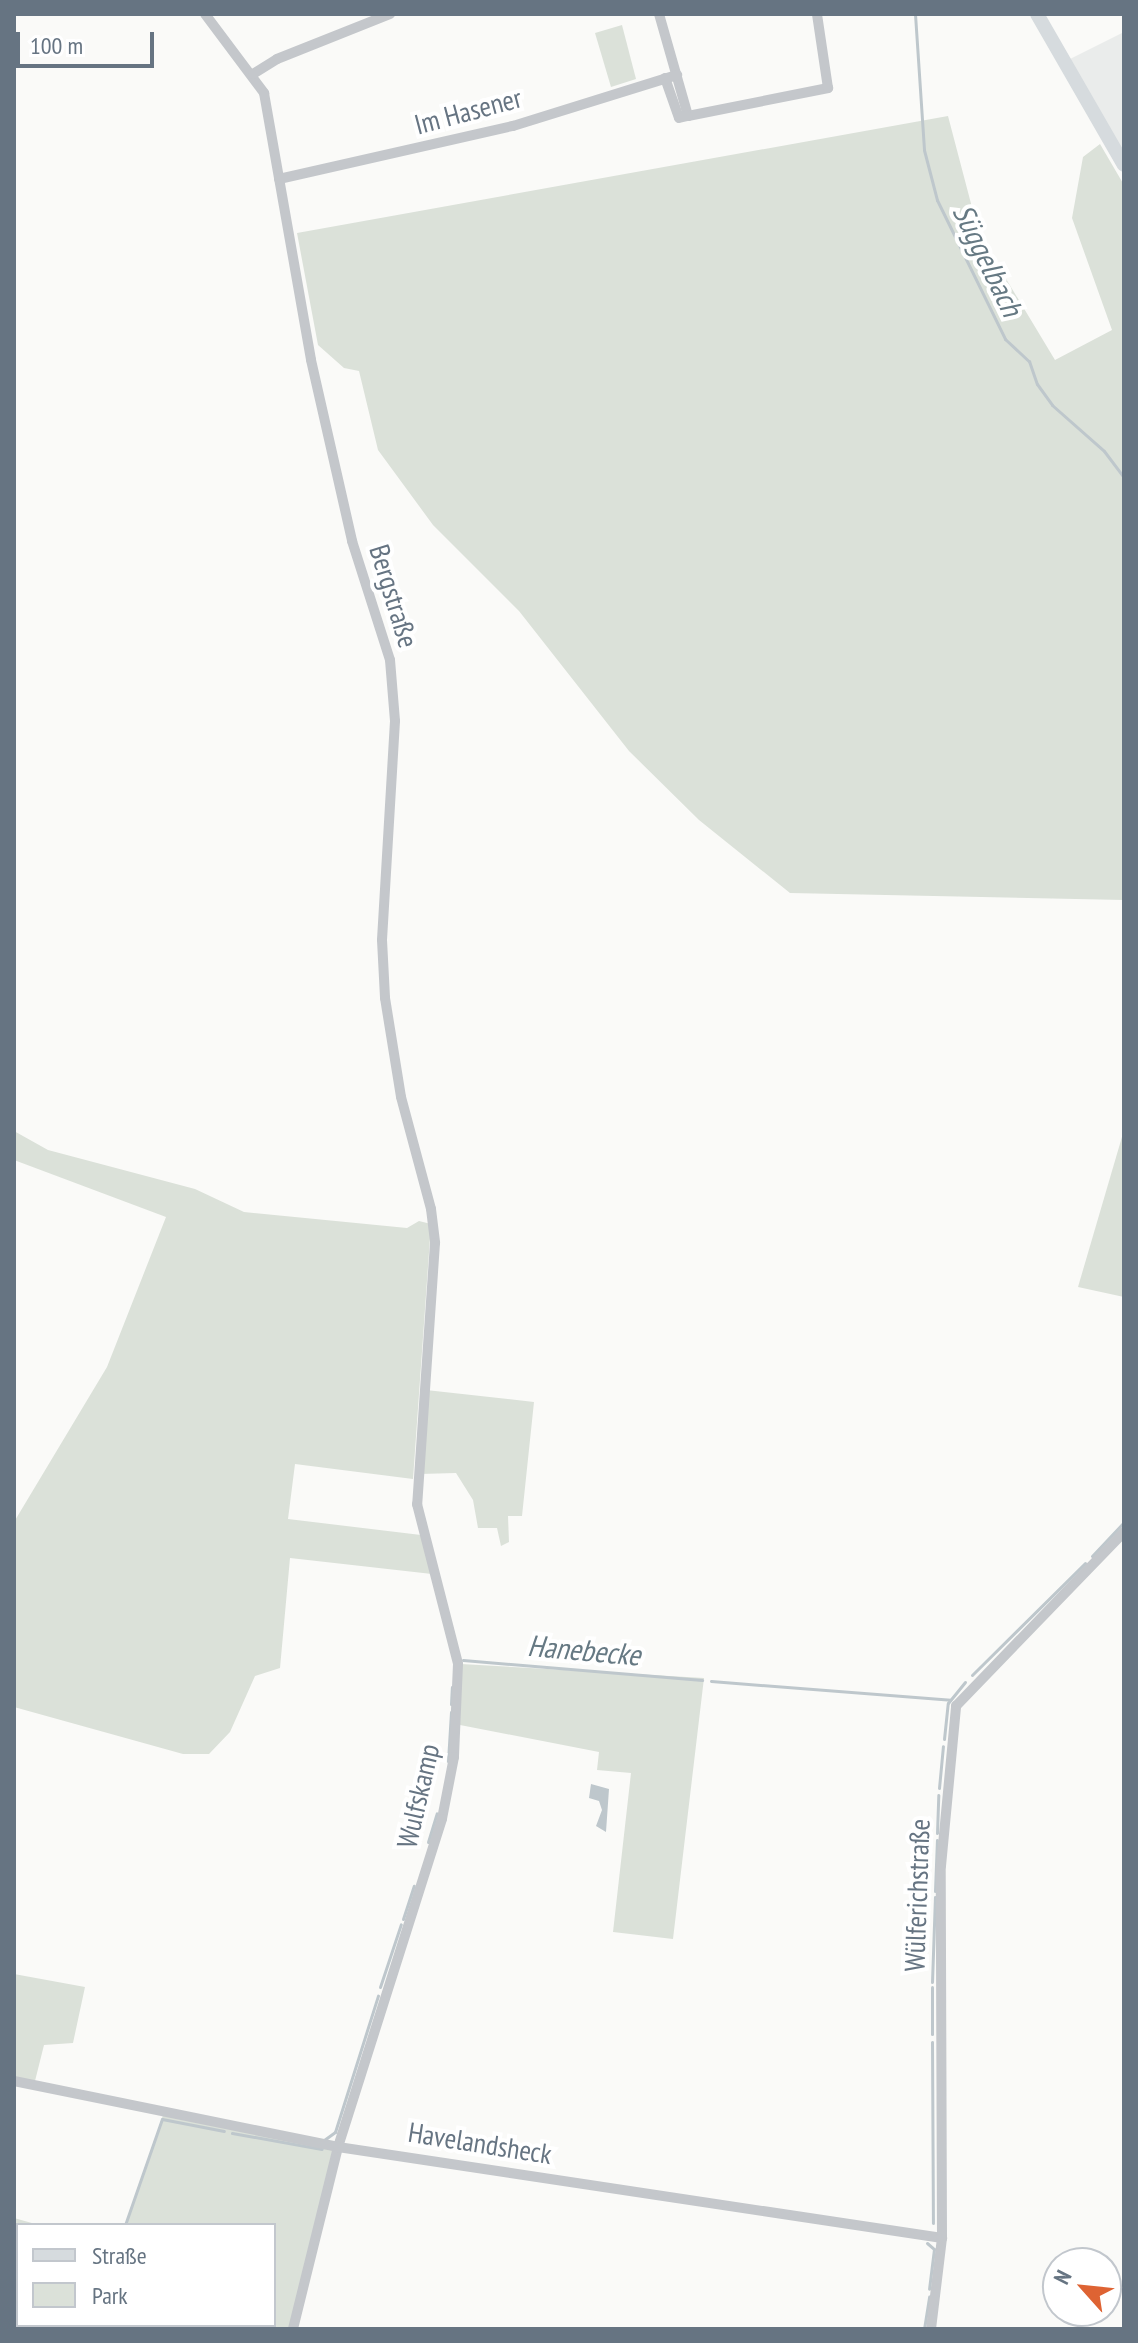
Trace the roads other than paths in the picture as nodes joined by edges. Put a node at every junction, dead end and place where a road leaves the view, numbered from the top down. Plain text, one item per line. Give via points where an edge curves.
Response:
1 (205, 14) edge
2 (390, 14) edge
3 (659, 14) edge
4 (817, 14) edge
5 (1037, 14) edge
6 (253, 74) junction
7 (677, 75) junction
8 (665, 78) junction
9 (688, 116) junction
10 (1124, 165) edge
11 (279, 179) junction
12 (433, 1261) joint
13 (1124, 1532) edge
14 (14, 2081) edge
15 (338, 2147) junction
16 (942, 2238) junction
17 (293, 2329) edge
18 (931, 2329) edge

1 - 6 street, Bergstraße
2 - 6 street via 277,59
3 - 7 street
4 - 9 street via 828,88
5 - 10 main road
6 - 11 street, Bergstraße via 267,103
7 - 8 street, Im Hasener
7 - 9 street
8 - 9 street via 679,118
8 - 11 street, Im Hasener via 513,126
11 - 12 street, Bergstraße via 311,360 352,541 390,660 395,721 382,940 385,998 401,1097 431,1209
12 - 15 street, Wulfskamp via 416,1482 458,1664 454,1757 442,1819
13 - 16 street, Wülferichstraße via 956,1706 945,1783 938,2000
14 - 15 street, Havelandsheck
15 - 16 street, Havelandsheck
15 - 17 street, Wulfskamp
16 - 18 street, Wülferichstraße

